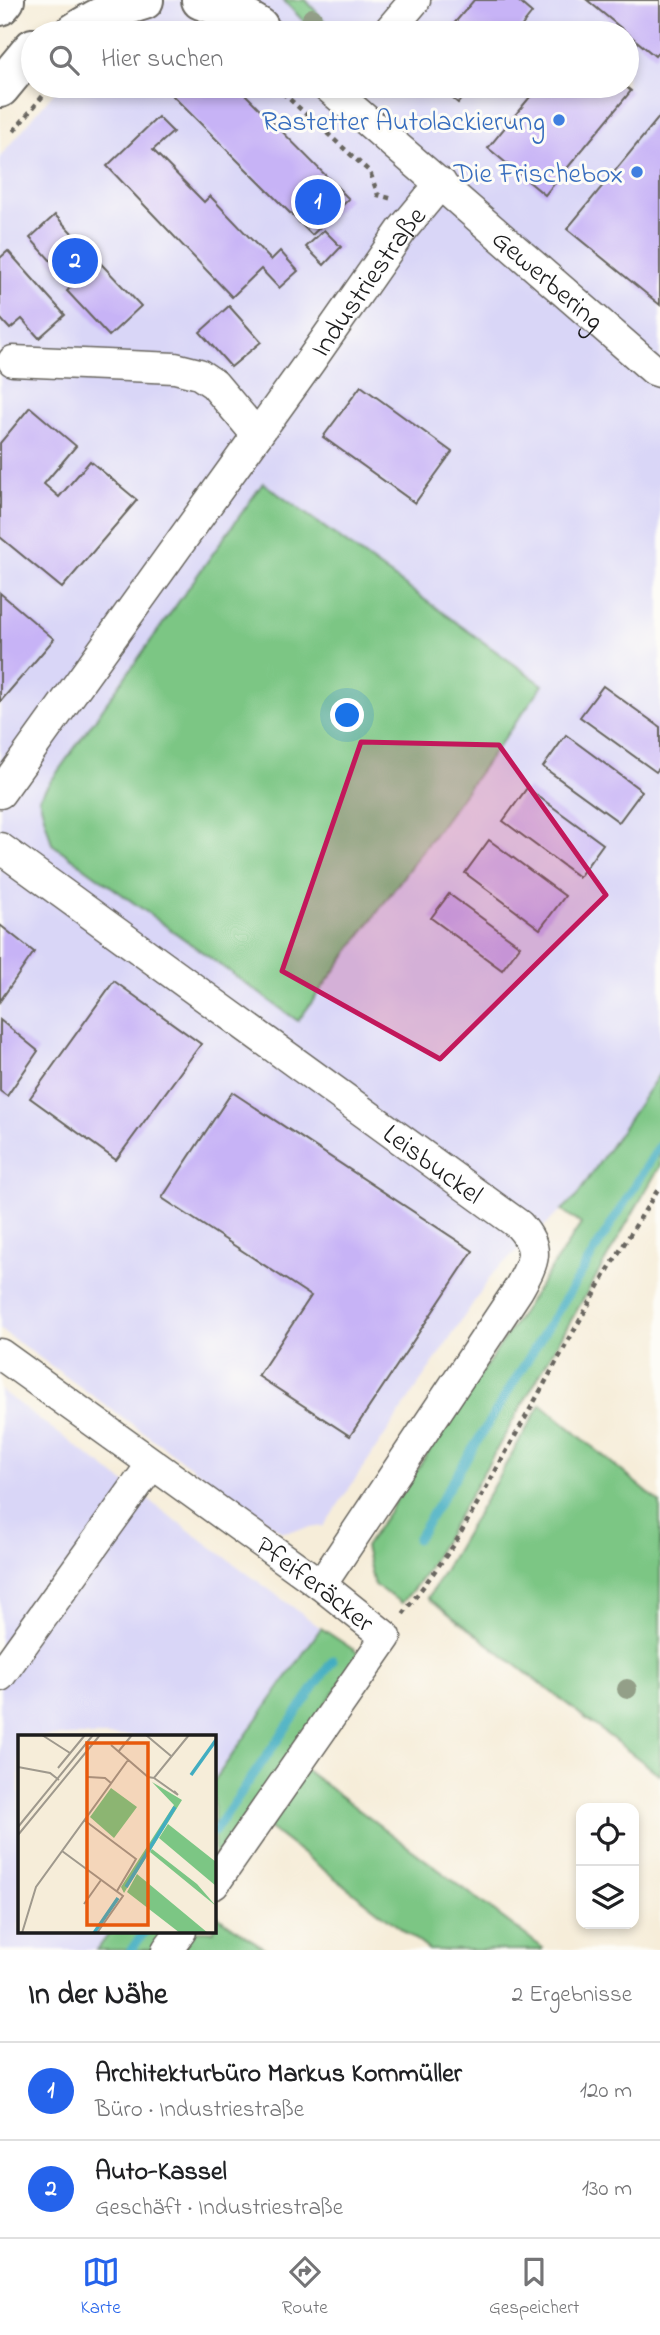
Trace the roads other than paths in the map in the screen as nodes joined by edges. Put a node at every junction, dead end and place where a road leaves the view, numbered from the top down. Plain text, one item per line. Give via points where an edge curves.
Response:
1 (5, 0) edge
2 (73, 0) edge
3 (144, 0) edge
4 (201, 0) edge
5 (229, 0) edge
6 (415, 0) edge
7 (0, 6) edge
8 (255, 20) edge
9 (56, 21) edge
10 (94, 21) edge
11 (397, 21) edge
12 (346, 98) edge
13 (441, 183) junction
14 (13, 361) dead end
15 (660, 372) edge
16 (257, 435) junction
17 (0, 793) edge
18 (0, 848) edge
19 (0, 1354) edge
20 (152, 1464) junction
21 (321, 1585) junction
22 (0, 1676) edge
23 (215, 1883) edge
24 (180, 1932) edge
25 (167, 1950) edge

1 - 7 main road
2 - 9 main road
3 - 10 main road
4 - 8 main road
5 - 8 main road
6 - 11 street
12 - 13 street, Industriestraße
13 - 15 street, Gewerbering
13 - 16 street, Industriestraße via 402,230
14 - 16 street via 199,373
16 - 17 street, Industriestraße
18 - 21 street, Leisbuckel via 519,1225 533,1245 518,1290
19 - 20 street, Pfeiferäcker
20 - 21 street, Pfeiferäcker
20 - 22 street
21 - 23 street, Pfeiferäcker via 386,1637
24 - 25 street

